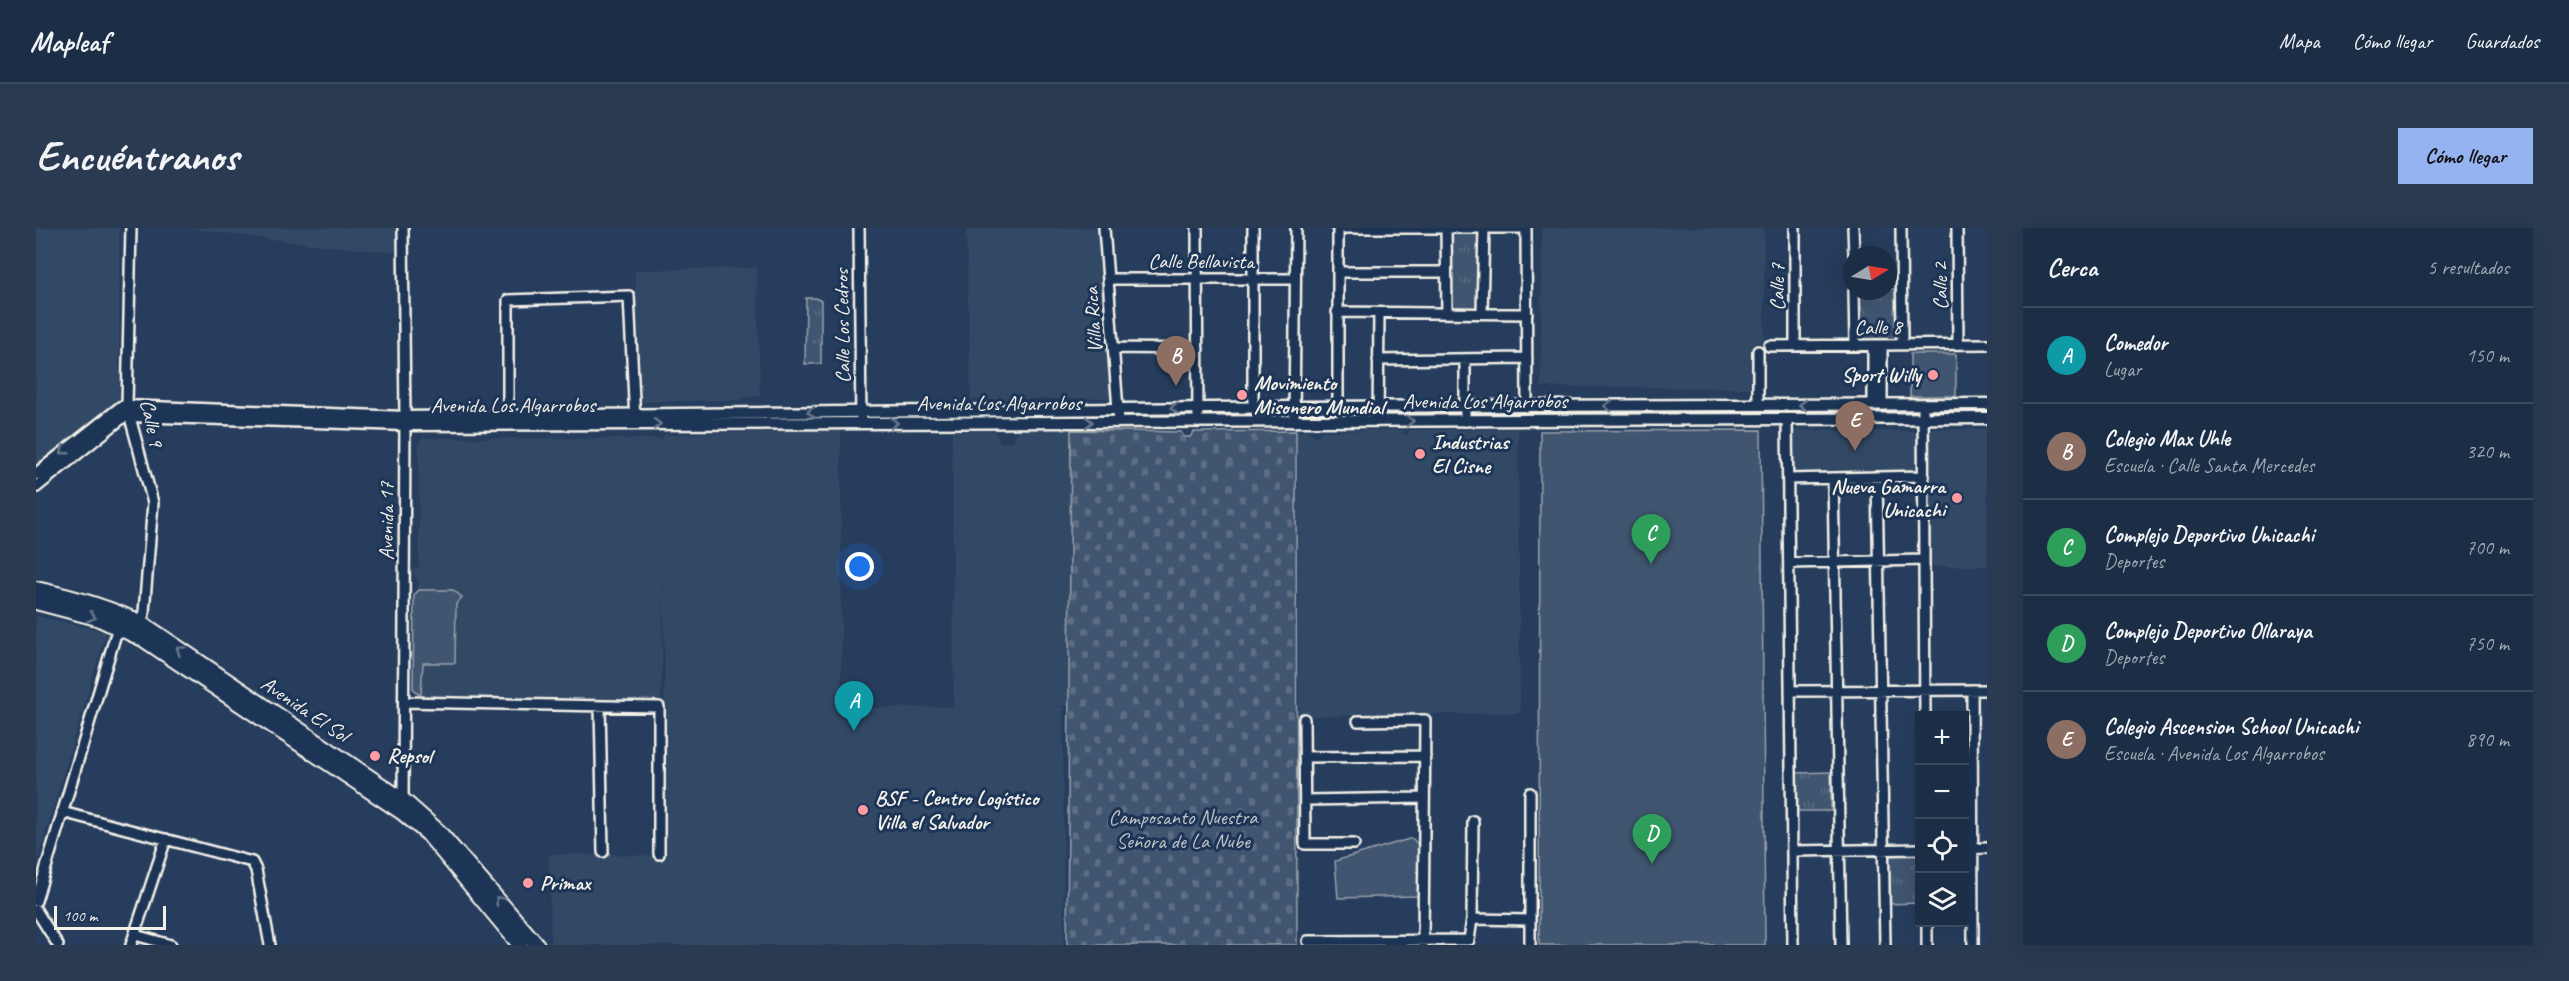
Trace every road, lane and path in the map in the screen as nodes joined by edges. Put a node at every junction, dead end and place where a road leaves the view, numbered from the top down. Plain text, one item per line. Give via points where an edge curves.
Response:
1 (130, 228) edge
2 (403, 228) edge
3 (859, 228) edge
4 (1104, 228) edge
5 (1197, 228) edge
6 (1253, 228) edge
7 (1296, 228) edge
8 (1338, 228) edge
9 (1383, 228) edge
10 (1428, 228) edge
11 (1446, 228) edge
12 (1484, 228) edge
13 (1527, 228) edge
14 (1795, 228) edge
15 (1854, 228) edge
16 (1901, 228) edge
17 (1957, 228) edge
18 (1854, 246) edge
19 (1338, 272) junction
20 (1446, 272) junction
21 (1108, 279) junction
22 (1197, 279) junction
23 (1252, 279) junction
24 (1295, 279) junction
25 (1854, 300) edge
26 (1337, 312) junction
27 (1379, 312) junction
28 (1447, 313) junction
29 (1482, 313) junction
30 (1527, 314) junction
31 (1902, 344) junction
32 (1958, 344) junction
33 (1987, 344) edge
34 (1795, 345) junction
35 (1855, 345) junction
36 (1877, 345) junction
37 (1769, 346) dead end
38 (1113, 348) junction
39 (1198, 349) junction
40 (1758, 351) dead end
41 (1527, 358) junction
42 (1465, 359) junction
43 (1378, 360) junction
44 (1923, 404) junction
45 (1987, 404) edge
46 (1758, 405) junction
47 (1878, 405) junction
48 (1294, 407) junction
49 (1338, 407) junction
50 (1378, 407) junction
51 (1465, 407) junction
52 (1527, 407) junction
53 (1198, 408) junction
54 (1253, 408) junction
55 (1118, 409) junction
56 (128, 411) junction
57 (861, 418) junction
58 (1987, 418) edge
59 (635, 419) junction
60 (1787, 419) junction
61 (1923, 419) junction
62 (508, 420) junction
63 (405, 421) junction
64 (1378, 421) junction
65 (1465, 421) junction
66 (1527, 421) junction
67 (1119, 422) junction
68 (1198, 422) junction
69 (1294, 422) junction
70 (36, 474) edge
71 (1924, 476) junction
72 (1877, 477) junction
73 (1833, 478) junction
74 (1788, 479) junction
75 (36, 487) edge
76 (1924, 560) junction
77 (1878, 561) junction
78 (1834, 562) junction
79 (1789, 563) junction
80 (36, 589) edge
81 (36, 602) edge
82 (143, 624) junction
83 (118, 627) junction
84 (1925, 690) junction
85 (1972, 690) junction
86 (1987, 690) edge
87 (1790, 691) junction
88 (1837, 691) junction
89 (1880, 691) junction
90 (404, 702) junction
91 (600, 706) junction
92 (1925, 711) edge
93 (1304, 719) dead end
94 (1358, 721) dead end
95 (1425, 756) junction
96 (1304, 757) junction
97 (1530, 793) dead end
98 (1424, 798) junction
99 (1305, 800) junction
100 (403, 807) junction
101 (62, 812) junction
102 (1473, 821) dead end
103 (166, 839) junction
104 (1354, 844) dead end
105 (1969, 848) edge
106 (1987, 848) edge
107 (1915, 849) edge
108 (1839, 850) junction
109 (1883, 850) junction
110 (1792, 851) junction
111 (603, 852) dead end
112 (659, 854) dead end
113 (36, 901) edge
114 (36, 910) edge
115 (1472, 919) junction
116 (1530, 920) junction
117 (1927, 927) edge
118 (135, 935) junction
119 (1308, 940) dead end
120 (1424, 943) edge
121 (58, 945) edge
122 (131, 945) edge
123 (171, 945) edge
124 (270, 945) edge
125 (520, 945) edge
126 (537, 945) edge
127 (1530, 945) edge
128 (1793, 945) edge
129 (1841, 945) edge
130 (1885, 945) edge
131 (1927, 945) edge
132 (1973, 945) edge

1 - 56 street, Calle 9
2 - 63 street, Avenida 17
3 - 57 street, Calle Los Cedros
4 - 21 street, Villa Rica
5 - 22 street
6 - 23 street
7 - 24 street
8 - 9 street
8 - 19 street
9 - 10 street
10 - 11 street
11 - 12 street
11 - 20 street
12 - 13 street
12 - 29 street
13 - 30 street
14 - 34 street, Calle 7
15 - 18 street
16 - 31 street
17 - 32 street, Calle 2
19 - 20 street
19 - 26 street
20 - 28 street
21 - 22 street, Calle Bellavista
21 - 38 street, Villa Rica
22 - 23 street, Calle Bellavista
22 - 39 street
23 - 24 street, Calle Bellavista
23 - 54 street
24 - 48 street
25 - 35 street
26 - 27 street
26 - 49 street
27 - 28 street
27 - 43 street
28 - 29 street
29 - 30 street
30 - 41 street
31 - 32 street, Calle 8
31 - 36 street, Calle 8
32 - 33 street, Calle 8
34 - 35 street, Calle 8
34 - 37 street, Calle 8
35 - 36 street, Calle 8
36 - 47 street
38 - 39 street
38 - 55 street, Villa Rica
39 - 53 street
40 - 46 street
41 - 42 street
41 - 52 street
42 - 43 street
42 - 51 street
43 - 50 street
44 - 45 street, Avenida Los Algarrobos
44 - 47 street, Avenida Los Algarrobos
44 - 61 street
47 -> 46 street, Avenida Los Algarrobos
46 -> 52 street, Avenida Los Algarrobos
48 - 49 street, Avenida Los Algarrobos
48 - 54 street, Avenida Los Algarrobos
48 - 69 street
49 - 50 street, Avenida Los Algarrobos
50 - 51 street, Avenida Los Algarrobos
50 - 64 street
51 - 52 street, Avenida Los Algarrobos
51 - 65 street
52 - 66 street
53 - 54 street, Avenida Los Algarrobos
53 -> 55 street, Avenida Los Algarrobos
53 - 68 street
55 - 57 street, Avenida Los Algarrobos
55 - 67 street, Villa Rica
56 - 63 street, Avenida Los Algarrobos
56 -> 70 street via 121,407
56 - 75 street
56 - 82 street, Calle 9 via 153,503
57 - 59 street, Avenida Los Algarrobos
57 -> 67 street, Avenida Los Algarrobos
58 - 61 street, Avenida Los Algarrobos
59 - 62 street, Avenida Los Algarrobos
59 - 62 street via 630,296 508,300
60 - 61 street, Avenida Los Algarrobos
60 - 66 street, Avenida Los Algarrobos
60 - 74 street
61 - 71 street
62 - 63 street, Avenida Los Algarrobos
63 - 90 street, Avenida 17
64 -> 65 street, Avenida Los Algarrobos
64 - 69 street, Avenida Los Algarrobos
65 - 66 street, Avenida Los Algarrobos
67 - 68 street, Avenida Los Algarrobos
68 - 69 street, Avenida Los Algarrobos
71 - 72 street
71 - 76 street
72 - 73 street
72 - 77 street
73 - 74 street
73 - 78 street
74 - 79 street
76 - 77 street
76 - 84 street
77 - 78 street
77 - 89 street
78 - 79 street
78 - 88 street
79 - 87 street
80 - 82 main road, Avenida El Sol via 102,606
81 -> 83 main road, Avenida El Sol
100 -> 82 main road, Avenida El Sol
83 - 100 main road, Avenida El Sol via 143,639
83 - 101 street
84 - 85 street
84 - 89 street
84 - 92 street
85 - 86 street
85 - 105 street
87 - 88 street
87 - 110 street
88 - 89 street
88 - 108 street
89 - 109 street
90 - 91 street
90 - 100 street, Avenida 17
91 - 111 street
91 - 112 street via 659,707
93 - 96 street
94 - 95 street via 1425,720
95 - 96 street
95 - 98 street
96 - 99 street
97 - 116 street
98 - 99 street
98 - 120 street
99 - 104 street via 1305,844
100 - 125 main road, Avenida El Sol
126 -> 100 main road, Avenida El Sol via 438,831
101 - 103 street
101 - 113 street
102 - 115 street
103 - 118 street
103 - 124 street via 255,865
105 - 106 street
105 - 132 street
107 - 109 street
108 - 109 street
108 - 110 street
108 - 129 street
109 - 130 street
110 - 128 street
114 - 121 street
115 - 116 street
115 - 120 street via 1469,940
116 - 127 street
117 - 131 street
118 - 122 street
118 - 123 street
119 - 120 street

